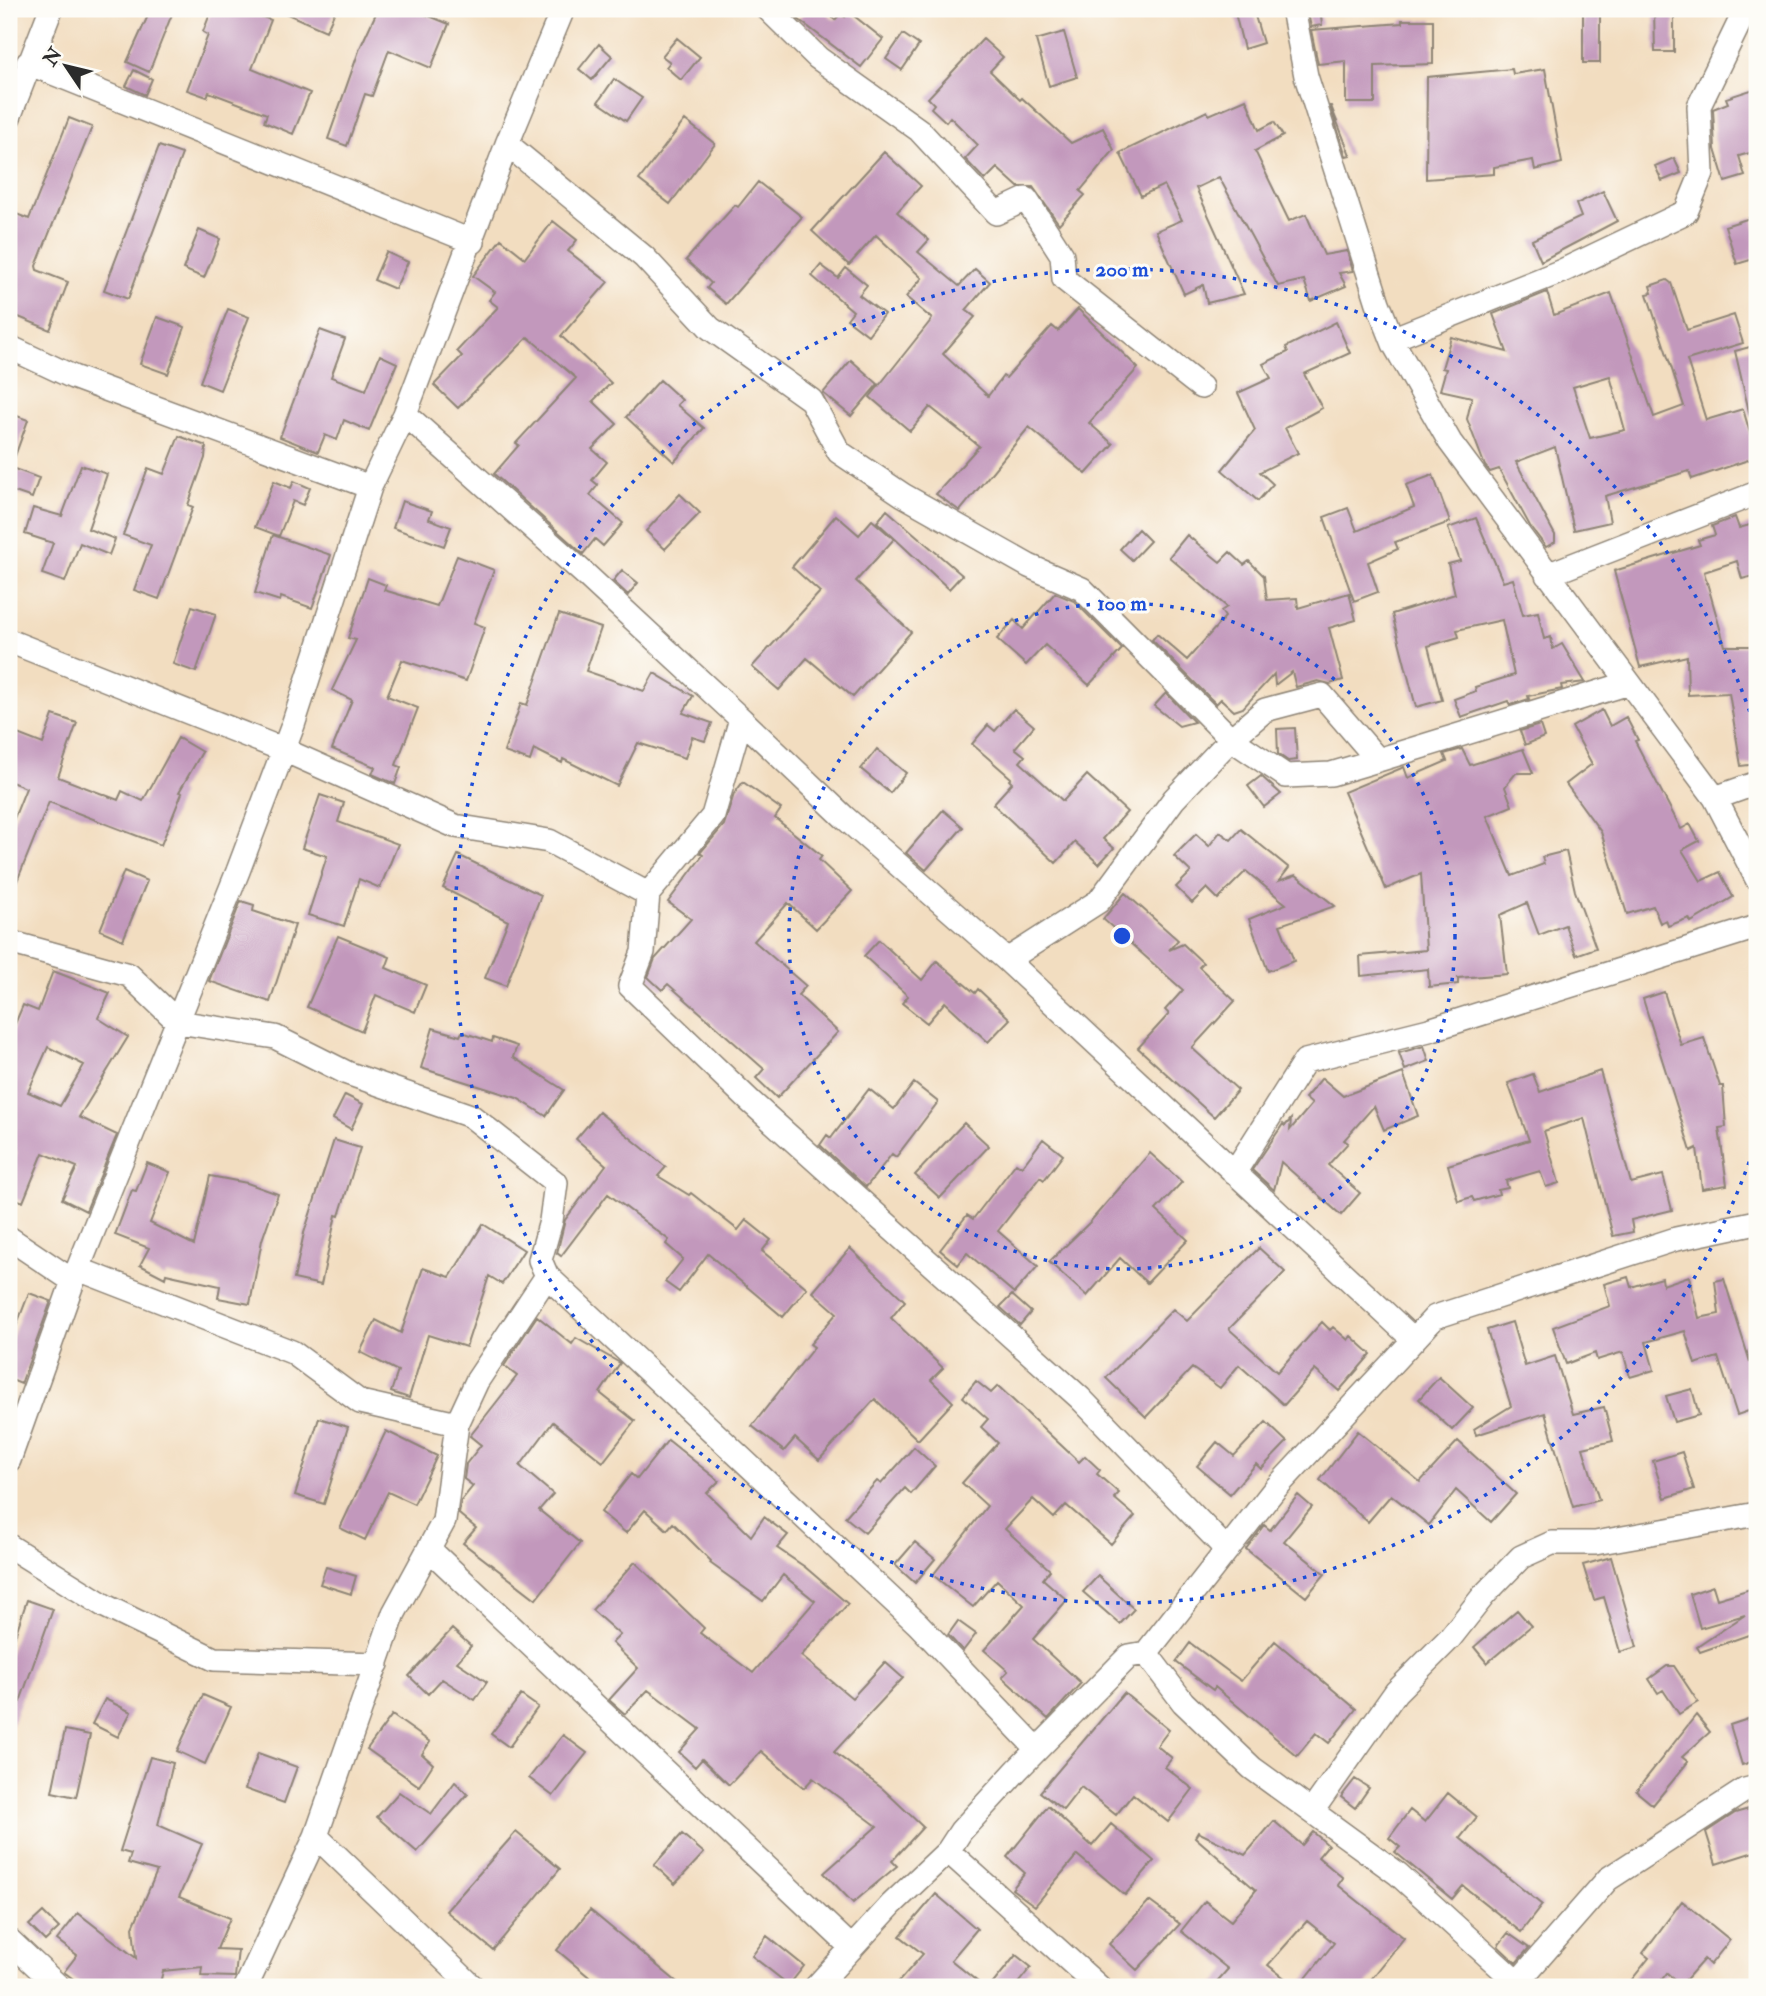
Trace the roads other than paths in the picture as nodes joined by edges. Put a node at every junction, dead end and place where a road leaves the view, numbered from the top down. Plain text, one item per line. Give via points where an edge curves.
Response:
1 (51, 9) edge
2 (563, 9) edge
3 (768, 9) edge
4 (1293, 9) edge
5 (1746, 9) edge
6 (28, 63) junction
7 (9, 117) edge
8 (508, 144) junction
9 (473, 242) junction
10 (1392, 339) junction
11 (9, 346) edge
12 (1201, 387) dead end
13 (405, 414) junction
14 (370, 487) junction
15 (1757, 493) edge
16 (1547, 575) junction
17 (9, 641) edge
18 (1629, 683) junction
19 (741, 719) junction
20 (1231, 739) junction
21 (284, 750) junction
22 (1378, 760) junction
23 (1757, 783) edge
24 (1716, 798) junction
25 (1757, 879) edge
26 (648, 894) junction
27 (1757, 927) edge
28 (9, 942) edge
29 (1007, 960) junction
30 (178, 1022) junction
31 (1234, 1173) junction
32 (1757, 1222) edge
33 (9, 1238) edge
34 (76, 1275) junction
35 (547, 1276) junction
36 (1414, 1340) junction
37 (457, 1424) junction
38 (9, 1460) edge
39 (1757, 1514) edge
40 (9, 1546) edge
41 (429, 1549) junction
42 (1227, 1550) junction
43 (1146, 1653) junction
44 (377, 1664) junction
45 (1037, 1749) junction
46 (1757, 1787) edge
47 (1312, 1811) junction
48 (316, 1836) junction
49 (948, 1851) junction
50 (9, 1940) edge
51 (852, 1948) junction
52 (1519, 1985) edge
53 (59, 1987) edge
54 (246, 1987) edge
55 (473, 1987) edge
56 (816, 1987) edge
57 (1099, 1987) edge

1 - 6 street
2 - 8 street
3 - 12 street via 818,58 919,130 996,213 1026,199 1062,255 1064,279
4 - 10 street via 1306,76
5 - 10 street via 1699,106 1702,173 1685,212 1562,271
6 - 7 street
6 - 9 street
8 - 9 street
8 - 20 street via 644,257 710,328 811,400 839,453 1029,566 1082,589
9 - 13 street
10 - 16 street via 1450,442
11 - 14 street via 73,377
13 - 14 street
13 - 19 street
14 - 21 street
15 - 16 street
16 - 18 street
17 - 21 street
18 - 22 street
18 - 24 street
19 - 26 street via 713,816
19 - 29 street
20 - 22 street via 1286,776 1331,775
20 - 22 street via 1265,710 1322,695
20 - 29 street via 1174,799 1099,901
21 - 26 street via 455,826 549,841
21 - 30 street
23 - 24 street
24 - 25 street
26 - 42 street via 643,952 630,986 751,1102 1080,1398
27 - 31 street via 1429,1030 1305,1060
28 - 30 street via 129,975
29 - 31 street
30 - 34 street
30 - 35 street via 275,1037 347,1073 471,1116 556,1182 540,1260
31 - 36 street
32 - 36 street via 1676,1239 1435,1317
33 - 34 street
34 - 37 street via 292,1352 360,1402
34 - 38 street
35 - 37 street via 477,1381
35 - 45 street via 918,1625
36 - 42 street via 1274,1490
37 - 41 street via 444,1521
39 - 47 street via 1595,1543 1552,1543 1521,1557 1396,1692
40 - 44 street via 105,1606 214,1659
41 - 44 street via 394,1613
41 - 51 street
42 - 43 street
43 - 45 street via 1129,1656
43 - 47 street via 1184,1702 1252,1768
44 - 48 street
45 - 49 street via 961,1830
46 - 52 street via 1745,1790 1608,1879
47 - 52 street via 1398,1874
48 - 54 street
48 - 55 street
49 - 51 street
49 - 57 street
50 - 53 street
51 - 56 street

